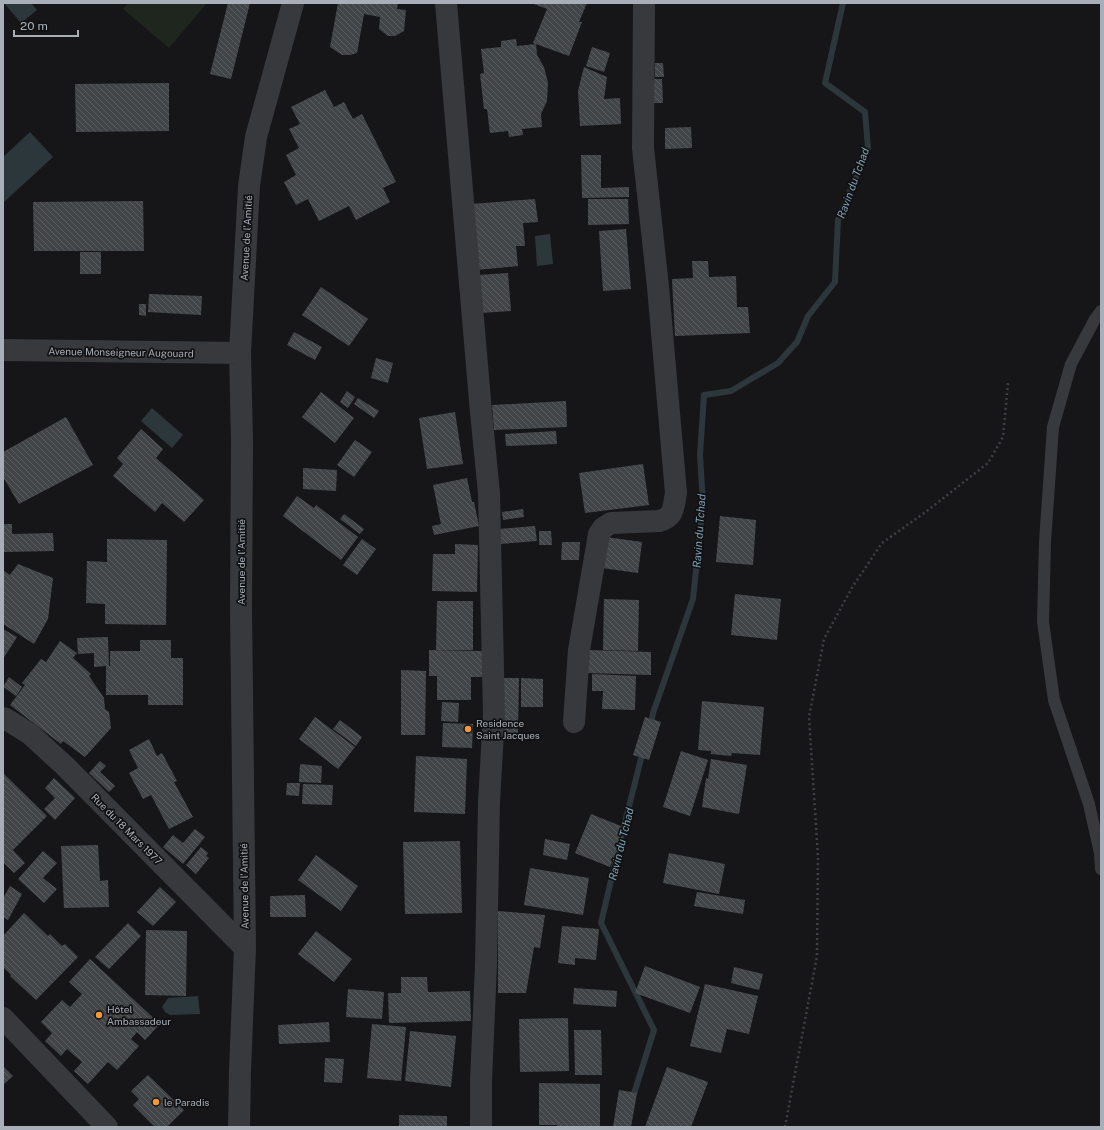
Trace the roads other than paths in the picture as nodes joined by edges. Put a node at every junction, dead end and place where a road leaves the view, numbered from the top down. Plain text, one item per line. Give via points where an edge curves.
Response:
1 (293, 3) edge
2 (446, 3) edge
3 (644, 3) edge
4 (1101, 311) edge
5 (3, 350) edge
6 (240, 353) junction
7 (3, 718) edge
8 (574, 722) dead end
9 (1101, 869) edge
10 (245, 948) junction
11 (3, 1018) edge
12 (106, 1127) edge
13 (239, 1127) edge
14 (481, 1127) edge

1 - 6 street, Avenue de l'Amitié via 256,138 249,186
2 - 14 street via 489,493 494,714 489,802
3 - 8 street via 643,148 676,493 672,513 667,519 611,523 599,534 579,650
4 - 9 lane via 1071,364 1053,427 1045,542 1043,622 1054,700 1089,804
5 - 6 street, Avenue Monseigneur Augouard
6 - 10 street, Avenue de l'Amitié
7 - 10 street, Rue du 18 Mars 1977 via 30,734 65,766
10 - 13 street, Avenue de l'Amitié
11 - 12 street

